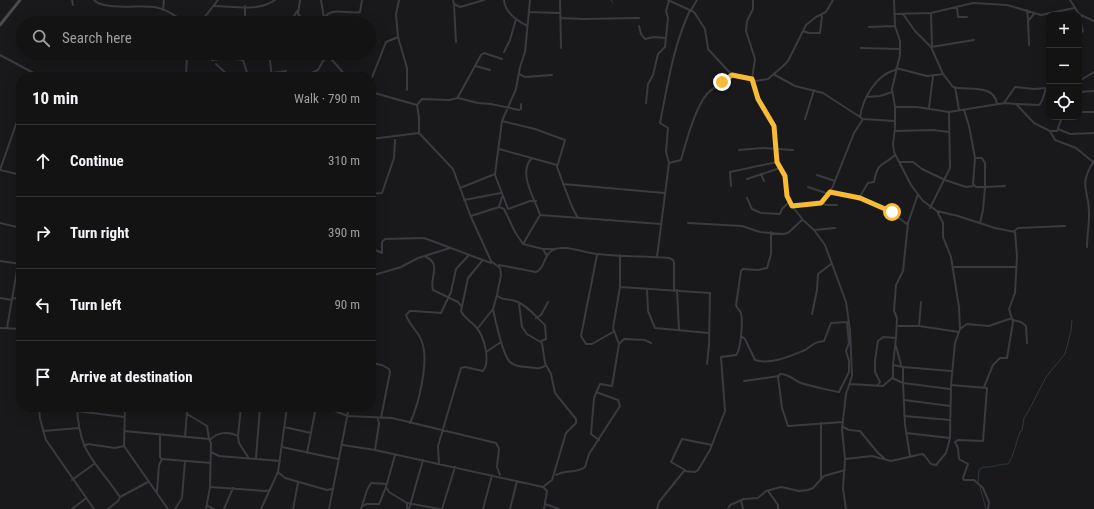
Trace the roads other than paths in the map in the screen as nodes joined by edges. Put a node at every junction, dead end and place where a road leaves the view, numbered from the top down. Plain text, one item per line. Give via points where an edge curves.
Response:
1 (20, 0) edge
2 (72, 0) edge
3 (94, 0) edge
4 (164, 0) edge
5 (218, 0) edge
6 (275, 0) edge
7 (300, 0) edge
8 (321, 0) edge
9 (362, 0) edge
10 (398, 0) edge
11 (453, 0) edge
12 (484, 0) edge
13 (504, 0) edge
14 (530, 0) edge
15 (560, 0) edge
16 (668, 0) edge
17 (697, 0) edge
18 (753, 0) edge
19 (833, 0) edge
20 (894, 0) edge
21 (1070, 0) edge
22 (454, 4) junction
23 (73, 5) dead end
24 (214, 6) junction
25 (244, 6) junction
26 (460, 7) junction
27 (957, 7) junction
28 (1074, 8) junction
29 (163, 10) junction
30 (298, 10) junction
31 (454, 10) junction
32 (691, 10) junction
33 (1027, 10) junction
34 (529, 12) junction
35 (1078, 12) edge
36 (560, 13) junction
37 (902, 13) junction
38 (931, 13) junction
39 (1036, 13) junction
40 (894, 14) junction
41 (174, 16) edge
42 (206, 16) edge
43 (245, 16) edge
44 (294, 16) edge
45 (300, 16) edge
46 (324, 16) edge
47 (326, 16) edge
48 (822, 16) junction
49 (1082, 16) edge
50 (967, 17) dead end
51 (560, 18) junction
52 (639, 18) dead end
53 (516, 19) junction
54 (1028, 21) junction
55 (1094, 21) edge
56 (0, 26) edge
57 (527, 26) junction
58 (639, 26) dead end
59 (895, 26) junction
60 (869, 27) dead end
61 (803, 31) junction
62 (398, 37) junction
63 (665, 38) junction
64 (974, 40) dead end
65 (456, 42) dead end
66 (1029, 45) dead end
67 (932, 46) junction
68 (560, 48) dead end
69 (861, 48) dead end
70 (900, 49) junction
71 (504, 52) dead end
72 (0, 55) edge
73 (502, 59) dead end
74 (187, 60) edge
75 (243, 60) edge
76 (269, 60) edge
77 (324, 60) edge
78 (334, 60) edge
79 (216, 64) dead end
80 (476, 66) junction
81 (895, 69) junction
82 (490, 70) dead end
83 (286, 71) dead end
84 (27, 72) edge
85 (186, 72) edge
86 (225, 72) edge
87 (247, 72) edge
88 (271, 72) edge
89 (278, 72) edge
90 (314, 72) edge
91 (343, 72) edge
92 (374, 72) edge
93 (1094, 72) edge
94 (519, 74) junction
95 (943, 74) junction
96 (552, 75) dead end
97 (732, 75) junction
98 (775, 75) junction
99 (933, 76) junction
100 (752, 79) junction
101 (1082, 79) edge
102 (955, 87) junction
103 (1046, 88) joint
104 (407, 90) dead end
105 (814, 90) junction
106 (1094, 91) edge
107 (892, 92) junction
108 (1082, 92) edge
109 (376, 93) edge
110 (866, 97) junction
111 (458, 98) junction
112 (646, 103) dead end
113 (1004, 103) junction
114 (521, 104) dead end
115 (997, 104) junction
116 (1016, 104) junction
117 (417, 105) junction
118 (895, 107) junction
119 (507, 108) junction
120 (929, 108) junction
121 (959, 110) junction
122 (964, 110) junction
123 (948, 112) junction
124 (1082, 112) edge
125 (1094, 112) edge
126 (860, 117) junction
127 (805, 119) dead end
128 (863, 119) junction
129 (1061, 120) edge
130 (502, 121) junction
131 (894, 121) junction
132 (16, 125) edge
133 (1058, 129) junction
134 (895, 131) junction
135 (949, 132) junction
136 (1050, 132) junction
137 (418, 133) junction
138 (1094, 133) edge
139 (376, 138) edge
140 (395, 140) dead end
141 (776, 148) junction
142 (499, 149) junction
143 (739, 150) dead end
144 (793, 150) dead end
145 (895, 154) junction
146 (531, 158) junction
147 (975, 158) junction
148 (1093, 161) edge
149 (777, 162) junction
150 (899, 162) junction
151 (669, 163) junction
152 (557, 165) junction
153 (780, 168) junction
154 (16, 174) edge
155 (495, 174) junction
156 (761, 174) junction
157 (817, 175) dead end
158 (747, 179) dead end
159 (945, 180) junction
160 (764, 181) dead end
161 (835, 181) junction
162 (563, 184) junction
163 (731, 186) dead end
164 (973, 186) junction
165 (1005, 186) dead end
166 (808, 187) dead end
167 (985, 187) junction
168 (460, 188) junction
169 (664, 193) junction
170 (830, 193) junction
171 (376, 194) edge
172 (502, 194) junction
173 (918, 194) junction
174 (747, 198) dead end
175 (860, 198) junction
176 (464, 200) junction
177 (922, 200) junction
178 (536, 202) junction
179 (789, 202) junction
180 (822, 203) junction
181 (916, 204) junction
182 (837, 205) dead end
183 (792, 206) junction
184 (499, 207) junction
185 (930, 208) junction
186 (937, 211) junction
187 (540, 215) junction
188 (470, 216) junction
189 (578, 218) junction
190 (803, 220) junction
191 (688, 223) dead end
192 (980, 223) junction
193 (0, 224) edge
194 (660, 224) junction
195 (908, 225) junction
196 (1065, 226) dead end
197 (16, 227) edge
198 (835, 228) dead end
199 (814, 230) junction
200 (1014, 231) junction
201 (771, 232) junction
202 (523, 244) junction
203 (1087, 247) dead end
204 (451, 248) junction
205 (555, 249) junction
206 (376, 250) edge
207 (543, 250) junction
208 (596, 254) junction
209 (620, 254) junction
210 (469, 255) junction
211 (425, 256) junction
212 (546, 256) junction
213 (657, 257) junction
214 (482, 260) junction
215 (0, 261) edge
216 (16, 263) edge
217 (493, 263) junction
218 (831, 264) junction
219 (498, 265) junction
220 (953, 267) junction
221 (1016, 267) junction
222 (376, 274) edge
223 (16, 275) edge
224 (620, 287) junction
225 (647, 289) junction
226 (676, 290) junction
227 (496, 295) junction
228 (449, 297) junction
229 (0, 298) edge
230 (12, 299) junction
231 (16, 299) edge
232 (463, 300) junction
233 (458, 302) junction
234 (548, 302) dead end
235 (921, 302) dead end
236 (519, 304) junction
237 (461, 306) junction
238 (493, 309) junction
239 (812, 314) dead end
240 (536, 318) junction
241 (1012, 319) junction
242 (848, 322) junction
243 (897, 326) junction
244 (919, 326) junction
245 (0, 328) edge
246 (7, 328) junction
247 (16, 329) edge
248 (478, 329) junction
249 (679, 330) junction
250 (959, 331) junction
251 (613, 332) junction
252 (709, 333) junction
253 (741, 336) junction
254 (896, 338) junction
255 (501, 342) junction
256 (541, 342) junction
257 (1027, 342) dead end
258 (651, 343) dead end
259 (619, 344) junction
260 (895, 344) junction
261 (486, 352) junction
262 (376, 364) edge
263 (546, 364) junction
264 (707, 364) dead end
265 (893, 365) junction
266 (902, 366) junction
267 (952, 371) junction
268 (779, 376) junction
269 (894, 378) junction
270 (744, 381) dead end
271 (903, 383) junction
272 (850, 384) junction
273 (951, 385) junction
274 (877, 386) junction
275 (984, 387) junction
276 (951, 389) junction
277 (596, 392) junction
278 (904, 400) junction
279 (950, 406) junction
280 (40, 412) edge
281 (77, 412) edge
282 (85, 412) edge
283 (124, 412) edge
284 (240, 412) edge
285 (260, 412) edge
286 (286, 412) edge
287 (314, 412) edge
288 (333, 412) edge
289 (348, 412) edge
290 (187, 413) joint
291 (348, 416) junction
292 (904, 416) junction
293 (124, 417) junction
294 (379, 418) junction
295 (950, 420) junction
296 (843, 422) junction
297 (410, 423) junction
298 (821, 423) junction
299 (843, 427) junction
300 (79, 428) junction
301 (284, 428) junction
302 (43, 430) junction
303 (442, 430) junction
304 (124, 431) junction
305 (311, 433) junction
306 (906, 433) junction
307 (160, 434) junction
308 (238, 436) junction
309 (185, 437) junction
310 (950, 438) junction
311 (210, 440) junction
312 (599, 440) junction
313 (343, 445) junction
314 (712, 445) junction
315 (124, 446) junction
316 (84, 447) junction
317 (282, 447) junction
318 (375, 450) junction
319 (211, 452) junction
320 (308, 453) junction
321 (395, 455) junction
322 (248, 457) junction
323 (910, 457) junction
324 (256, 458) junction
325 (162, 459) junction
326 (338, 459) junction
327 (845, 459) junction
328 (423, 460) junction
329 (886, 460) junction
330 (185, 461) junction
331 (280, 461) junction
332 (211, 463) junction
333 (94, 464) junction
334 (439, 464) junction
335 (455, 467) junction
336 (845, 470) junction
337 (498, 471) junction
338 (686, 471) junction
339 (278, 472) junction
340 (493, 475) junction
341 (501, 476) junction
342 (555, 476) junction
343 (820, 478) junction
344 (72, 480) junction
345 (148, 481) junction
346 (517, 481) junction
347 (298, 482) junction
348 (386, 485) junction
349 (210, 487) junction
350 (543, 487) junction
351 (233, 488) junction
352 (333, 488) junction
353 (270, 490) junction
354 (327, 490) junction
355 (768, 490) junction
356 (265, 491) junction
357 (156, 493) junction
358 (268, 495) junction
359 (331, 495) junction
360 (120, 497) junction
361 (85, 499) junction
362 (741, 500) junction
363 (407, 503) junction
364 (410, 503) junction
365 (545, 504) junction
366 (208, 506) junction
367 (362, 506) junction
368 (167, 508) edge
369 (72, 509) edge
370 (94, 509) edge
371 (108, 509) edge
372 (175, 509) edge
373 (206, 509) edge
374 (214, 509) edge
375 (224, 509) edge
376 (261, 509) edge
377 (293, 509) edge
378 (329, 509) edge
379 (361, 509) edge
380 (408, 509) edge
381 (441, 509) edge
382 (483, 509) edge
383 (510, 509) edge
384 (544, 509) edge
385 (559, 509) edge
386 (657, 509) edge
387 (728, 509) edge
388 (743, 509) edge
389 (778, 509) edge
390 (846, 509) edge
391 (988, 509) edge

1 - 56 main road
2 - 23 street
3 - 29 street via 110,5 154,7
4 - 29 street
5 - 24 street
6 - 25 street via 264,6
7 - 30 street
8 - 46 street
9 - 47 street via 358,13 331,11
10 - 62 street
11 - 22 street
12 - 26 street
13 - 53 street via 506,8
14 - 34 street
15 - 36 street
16 - 32 street
16 - 63 street
17 - 32 street
18 - 100 street via 746,31 755,59
19 - 48 street
20 - 40 street
21 - 28 street
22 - 26 street
22 - 31 street
24 - 25 street
24 - 42 street
25 - 43 street
26 - 31 street
27 - 33 street via 973,3 1007,5
27 - 38 street
27 - 50 street via 958,17
28 - 35 street
28 - 39 street via 1044,15
29 - 41 street
30 - 44 street
30 - 45 street
31 - 65 street
32 - 97 street via 705,29 708,49
32 - 151 street via 674,53 665,87 660,123 668,128 666,152
33 - 39 street
33 - 54 street
34 - 36 street
34 - 57 street
36 - 51 street
37 - 38 street
37 - 40 street
37 - 67 street via 915,31
38 - 67 street
39 - 54 street
40 - 59 street
48 - 61 street via 816,17
48 - 61 street via 820,33
49 - 55 street
51 - 52 street
51 - 68 street
53 - 57 street
53 - 71 street
54 - 66 street
57 - 94 street via 525,52
58 - 63 street via 645,39
59 - 60 street
59 - 70 street
61 - 98 street via 788,61
62 - 92 street via 386,42
62 - 104 street via 407,68
63 - 112 street via 665,48 658,54 648,84
64 - 67 street
67 - 95 street
69 - 70 street
70 - 81 street
72 - 84 street
73 - 80 street via 484,54 480,56
74 - 85 street
75 - 87 street
76 - 88 street
77 - 90 street via 318,70
78 - 91 street
79 - 86 street
80 - 82 street
80 - 111 street
81 - 99 street
81 - 107 street
81 - 110 street via 881,78
83 - 89 street
93 - 101 street
94 - 96 street via 525,77
94 - 119 street via 516,89
95 - 99 street
95 - 102 street
97 - 100 street
97 - 151 street via 704,98 683,148 681,160
98 - 100 street via 765,80
98 - 105 street via 795,86
99 - 120 street
100 - 141 street via 758,99 774,126
102 - 115 street via 985,90 994,96
102 - 121 street
103 - 113 street via 1015,87
103 - 116 street via 1042,103 1039,105
105 - 126 street
105 - 127 street
106 - 108 street
107 - 110 street
107 - 118 street
109 - 117 street
110 - 126 street
111 - 117 street via 422,99
111 - 119 street
113 - 115 street
113 - 116 street
114 - 119 street via 520,110
115 - 122 street
116 - 136 street via 1034,123
117 - 137 street
118 - 120 street
118 - 131 street
119 - 130 street
120 - 123 street
121 - 122 street
121 - 123 street
122 - 147 street
123 - 135 street
124 - 125 street
126 - 128 street
128 - 131 street
128 - 161 street via 854,133
129 - 133 street
130 - 142 street
130 - 152 street via 564,139
131 - 134 street
132 - 154 street via 0,170
133 - 136 street
133 - 138 street via 1070,134
134 - 135 street
134 - 145 street
135 - 159 street via 950,168
136 - 148 street via 1055,140 1076,148
137 - 139 street
137 - 168 street via 453,169
140 - 171 street via 394,158 382,193
141 - 143 street
141 - 144 street
141 - 149 street
142 - 146 street
142 - 155 street
145 - 150 street
145 - 175 street via 889,161 882,162 874,181 868,182
146 - 152 street
146 - 178 street via 526,171 527,180
147 - 164 street
147 - 167 street via 982,158 985,163
148 - 203 street via 1084,184 1090,215
149 - 153 street
149 - 163 street via 730,172
150 - 159 street via 913,162
150 - 173 street
151 - 169 street
152 - 162 street
153 - 156 street
153 - 179 street via 785,176
155 - 168 street
155 - 172 street
156 - 158 street
156 - 160 street
157 - 161 street
159 - 164 street via 966,187
159 - 185 street
161 - 170 street
162 - 169 street
162 - 189 street
164 - 167 street
165 - 167 street
166 - 170 street
167 - 192 street
168 - 176 street
169 - 194 street
170 - 175 street
170 - 180 street
172 - 176 street
172 - 178 street via 508,209 530,201
172 - 184 street
173 - 177 street
173 - 181 street
174 - 179 street via 752,209 779,215
175 - 195 street via 895,214
176 - 188 street
177 - 181 street
177 - 185 street
178 - 187 street
179 - 183 street
180 - 182 street
180 - 183 street
181 - 195 street
183 - 190 street
184 - 188 street
184 - 202 street via 506,211
185 - 186 street
186 - 192 street
186 - 220 street via 943,223 943,237
187 - 189 street
187 - 202 street
188 - 217 street
189 - 194 street
190 - 199 street
190 - 201 street via 786,234
191 - 201 street via 742,226 760,232
192 - 200 street
193 - 197 street
194 - 213 street
195 - 243 street via 903,271 896,285 894,311
196 - 200 street via 1018,228
198 - 199 street
199 - 218 street via 825,245
200 - 221 street
201 - 253 street via 771,254 767,268 741,271 736,305 741,315
202 - 207 street
204 - 206 street via 429,239 416,238 383,240 382,253
204 - 210 street
204 - 211 street
205 - 207 street
205 - 208 street via 572,249
205 - 212 street
207 - 212 street
208 - 209 street
208 - 251 street via 581,336 586,344 592,344
209 - 213 street
209 - 224 street
210 - 214 street
210 - 228 street via 456,269
211 - 222 street
211 - 228 street via 431,260 435,269 433,290
212 - 219 street via 541,269 536,272
213 - 226 street via 673,260
214 - 217 street
214 - 232 street via 468,278
215 - 216 street
217 - 219 street
218 - 239 street via 818,274
218 - 242 street via 846,302
219 - 227 street via 501,271
220 - 221 street
220 - 250 street via 959,307
221 - 241 street via 1015,293 1009,309
223 - 230 street
224 - 225 street
224 - 251 street
225 - 226 street
225 - 249 street via 648,311 653,327
226 - 249 street
226 - 252 street via 710,293
227 - 236 street
227 - 238 street
228 - 233 street
228 - 297 street via 438,314 414,311 406,315 419,335 425,352 417,406
229 - 230 street
230 - 231 street
230 - 246 street
232 - 233 street
232 - 237 street
233 - 237 street
234 - 240 street via 541,315
235 - 244 street
236 - 240 street
236 - 256 street via 522,327 527,334
237 - 248 street via 462,314
238 - 248 street
238 - 255 street
240 - 256 street via 546,328 546,339
241 - 250 street via 989,326 967,324
241 - 257 street via 1026,326
241 - 275 street via 1007,358 1000,358 997,361
242 - 253 street via 831,323 824,341 814,342 804,350 779,361 755,360
242 - 268 street via 849,343 846,351 849,372 839,392 802,384 785,374
242 - 272 street via 852,376
243 - 244 street
243 - 254 street
244 - 250 street
245 - 246 street
246 - 247 street
248 - 261 street
249 - 252 street
250 - 267 street
251 - 259 street
252 - 264 street
253 - 314 street via 738,353 721,357 725,411
254 - 260 street
254 - 274 street via 878,339 875,360 880,380
255 - 261 street
255 - 263 street via 511,363 536,368
256 - 263 street
258 - 259 street via 624,339
259 - 277 street via 612,386 601,383
260 - 265 street
260 - 266 street
261 - 303 street via 487,360 483,372 461,368
262 - 294 street via 388,368 390,372
263 - 342 street via 557,396 568,407 576,421 566,433
265 - 266 street
265 - 269 street
266 - 267 street
266 - 271 street
267 - 273 street
268 - 270 street
268 - 298 street via 782,408 788,426
269 - 271 street
269 - 274 street via 889,379 884,386
271 - 276 street
271 - 278 street
272 - 274 street
272 - 296 street via 846,394
273 - 275 street
273 - 276 street
275 - 391 street via 987,388 987,392 983,441 955,442 959,459 968,464 963,478 974,480 983,488 989,502
276 - 279 street
277 - 312 street via 591,432
277 - 312 street via 620,403
278 - 279 street
278 - 292 street
279 - 295 street
280 - 302 street
281 - 300 street
282 - 293 street
283 - 293 street
284 - 308 street
285 - 324 street
286 - 301 street
287 - 305 street
288 - 291 street
289 - 291 street
290 - 309 street
290 - 311 street via 207,426
291 - 294 street
291 - 313 street
292 - 295 street
292 - 306 street
293 - 304 street
294 - 297 street
294 - 318 street
295 - 310 street
296 - 298 street
296 - 299 street
297 - 303 street
298 - 343 street
299 - 327 street
299 - 329 street via 860,432
300 - 302 street
300 - 316 street
301 - 305 street
301 - 317 street
302 - 344 street via 46,440
303 - 334 street via 438,446
303 - 337 street via 496,443 499,449
304 - 307 street
304 - 315 street
305 - 320 street
306 - 310 street
306 - 323 street
307 - 309 street
307 - 325 street
308 - 311 street via 223,433
308 - 322 street via 239,443
309 - 311 street
310 - 323 street via 946,453 936,465 931,464 924,455
311 - 319 street
312 - 342 street via 582,469 562,471
313 - 318 street
313 - 326 street
314 - 338 street via 696,471
314 - 338 street via 682,440 670,462
315 - 316 street via 115,448 86,444
315 - 345 street
316 - 333 street
317 - 320 street
317 - 331 street
318 - 321 street
319 - 322 street via 219,456
319 - 332 street
320 - 326 street
321 - 328 street
321 - 348 street
322 - 324 street
323 - 329 street via 896,461
324 - 331 street
325 - 330 street
325 - 357 street
326 - 352 street
327 - 329 street via 872,456
327 - 336 street
328 - 334 street
328 - 364 street
330 - 332 street
330 - 372 street via 182,498
331 - 339 street
332 - 349 street
333 - 344 street
333 - 360 street
334 - 335 street
335 - 340 street
335 - 381 street
336 - 343 street
336 - 390 street via 843,488
337 - 340 street
337 - 341 street
338 - 386 street via 659,502
339 - 347 street via 285,478
339 - 353 street
340 - 341 street
340 - 382 street
341 - 346 street
342 - 350 street
343 - 355 street via 813,488 804,490 781,487
344 - 361 street
345 - 357 street
345 - 360 street
346 - 350 street
346 - 383 street
347 - 354 street
347 - 377 street
348 - 363 street via 389,492
348 - 367 street via 379,504
348 - 367 street via 371,484
349 - 351 street
349 - 366 street
350 - 365 street via 547,490
351 - 356 street
351 - 375 street
352 - 354 street
352 - 359 street
353 - 356 street
353 - 358 street
354 - 359 street
355 - 362 street via 758,498
355 - 389 street
356 - 358 street
357 - 368 street
358 - 376 street
359 - 378 street
360 - 371 street via 118,502
361 - 369 street
361 - 370 street
362 - 387 street via 730,505
362 - 388 street
363 - 364 street
363 - 380 street
364 - 380 street
364 - 381 street
365 - 384 street
365 - 385 street
366 - 373 street
366 - 374 street
367 - 379 street

